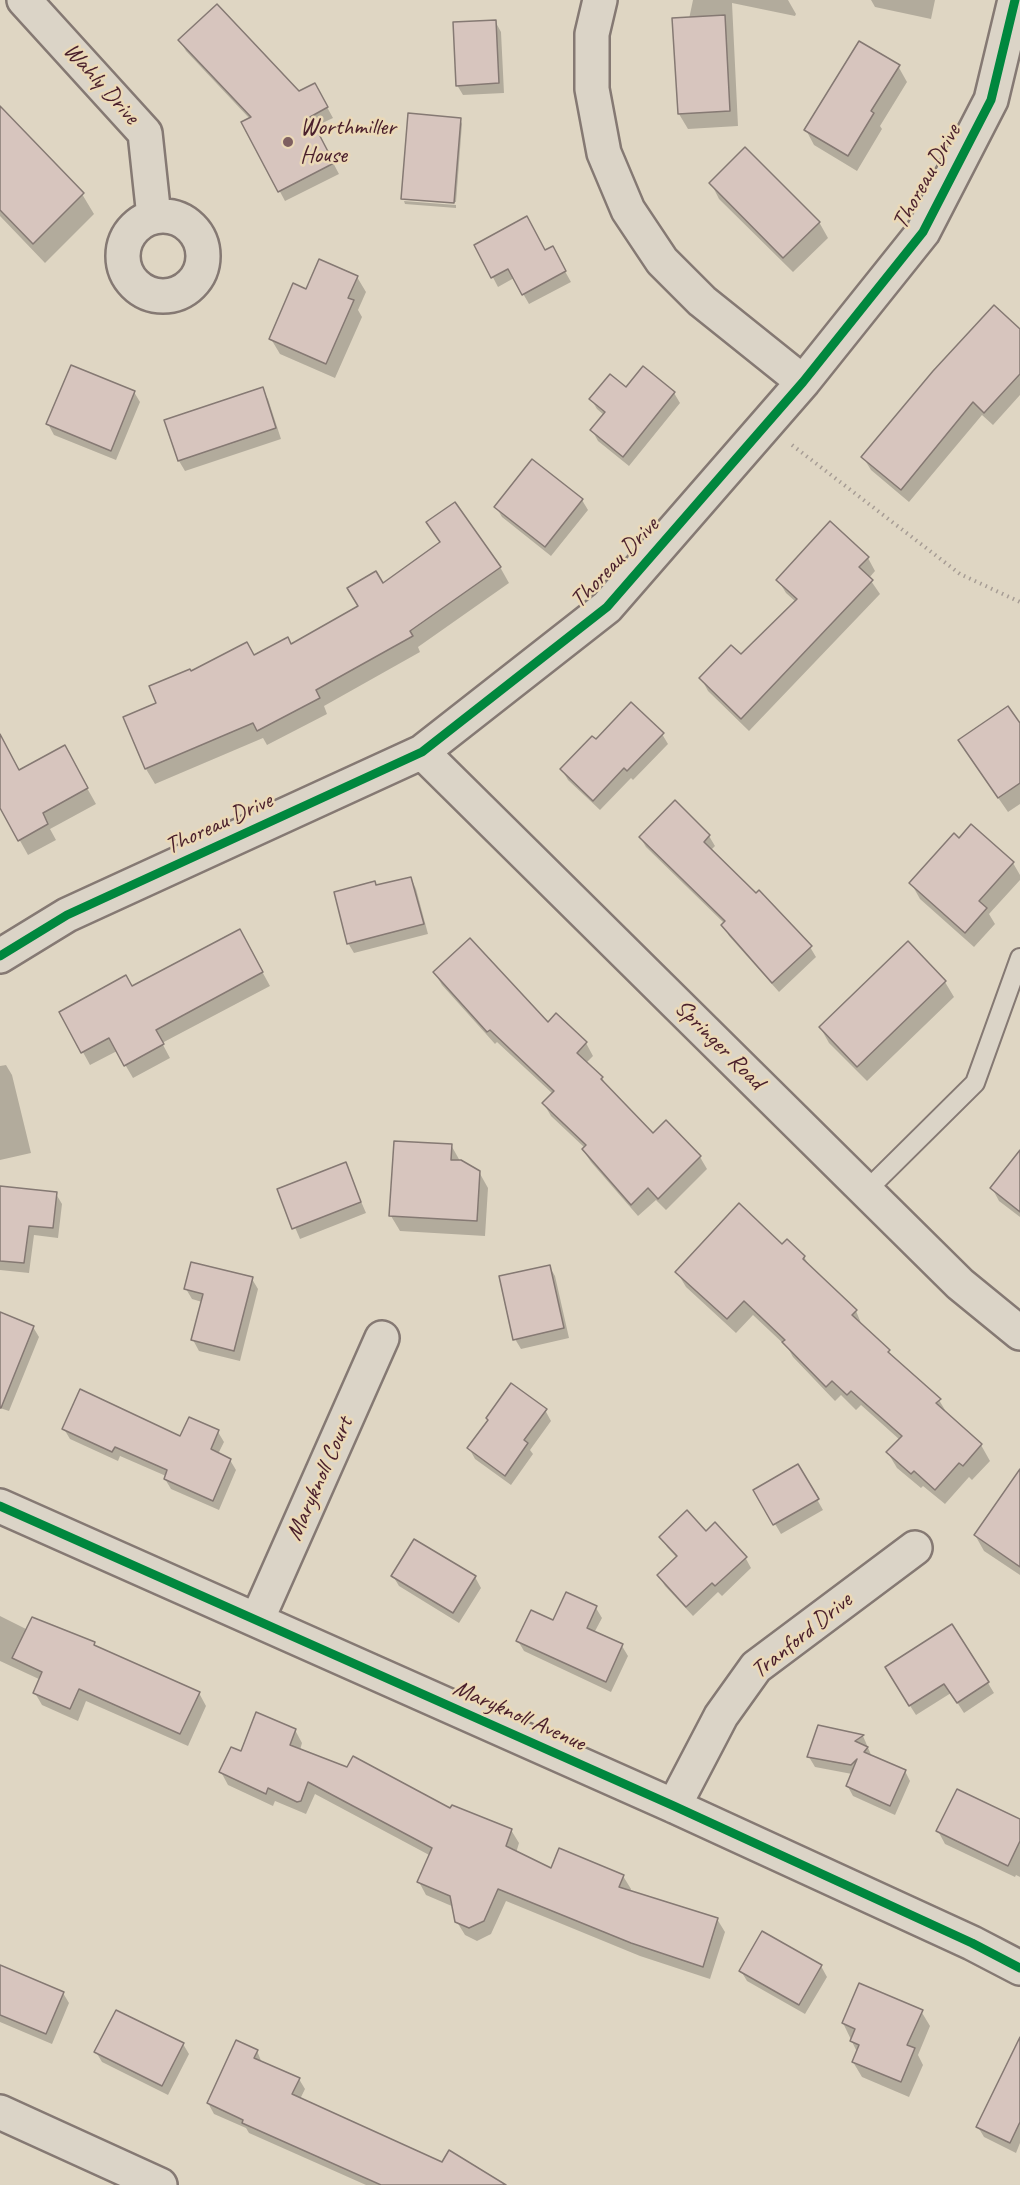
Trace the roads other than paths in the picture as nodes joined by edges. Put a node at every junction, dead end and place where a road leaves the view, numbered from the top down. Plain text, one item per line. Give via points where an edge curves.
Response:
1 (24, 0) edge
2 (600, 0) edge
3 (1015, 0) edge
4 (154, 217) dead end
5 (803, 382) junction
6 (422, 752) junction
7 (0, 956) edge
8 (1020, 958) edge
9 (866, 1191) junction
10 (1020, 1333) edge
11 (382, 1338) dead end
12 (0, 1506) edge
13 (915, 1548) dead end
14 (257, 1620) junction
15 (674, 1806) junction
16 (1020, 1968) edge
17 (3, 2123) edge
18 (160, 2185) edge

1 - 4 street, Wahly Drive via 145,133
2 - 5 street via 592,34 592,89 604,153 628,210 662,261 702,301
3 - 5 street, Thoreau Drive via 991,100 923,232
5 - 6 street, Thoreau Drive via 607,607
6 - 7 street, Thoreau Drive via 67,915
6 - 9 street, Springer Road
8 - 9 lane via 975,1083
9 - 10 street, Springer Road via 960,1284
11 - 14 street, Maryknoll Court
12 - 14 street, Maryknoll Avenue
13 - 15 street, Tranford Drive via 756,1667 721,1716
14 - 15 street, Maryknoll Avenue
15 - 16 street, Maryknoll Avenue
17 - 18 street

